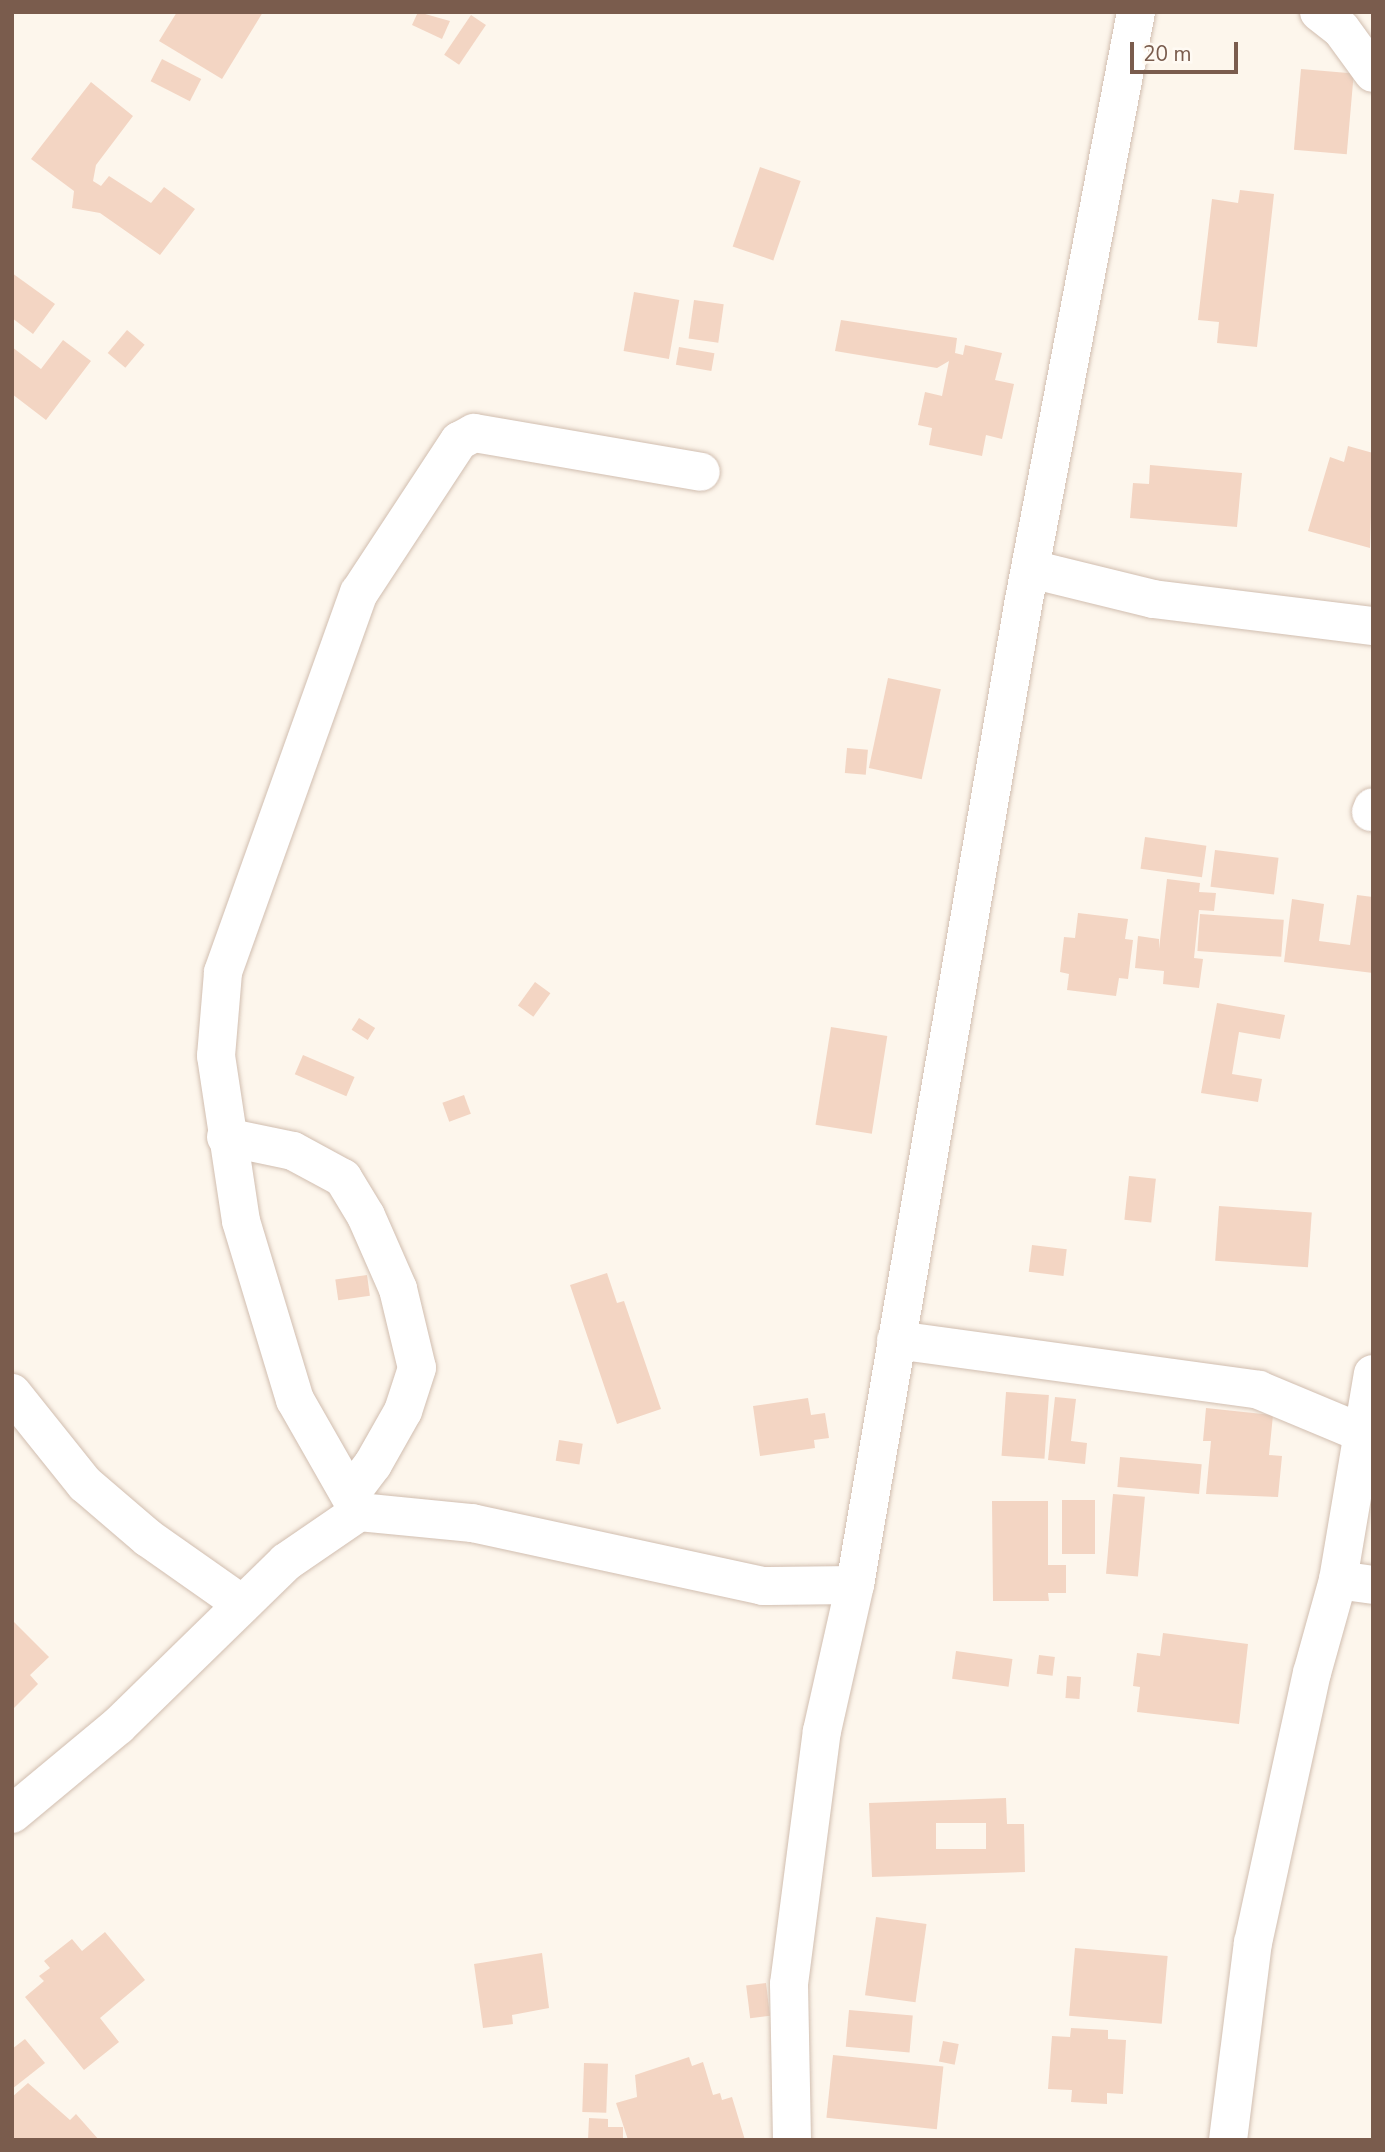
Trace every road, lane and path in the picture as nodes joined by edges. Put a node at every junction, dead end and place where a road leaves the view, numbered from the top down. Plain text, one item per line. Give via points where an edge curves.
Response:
1 (1136, 12) edge
2 (1319, 12) edge
3 (1373, 73) edge
4 (701, 472) dead end
5 (1031, 569) junction
6 (1373, 626) edge
7 (226, 1138) junction
8 (895, 1340) junction
9 (1373, 1374) edge
10 (12, 1393) edge
11 (1363, 1433) junction
12 (354, 1503) junction
13 (1355, 1583) edge
14 (855, 1585) junction
15 (242, 1604) junction
16 (12, 1814) edge
17 (792, 2140) edge
18 (1228, 2140) edge

1 - 5 street
2 - 3 street via 1341,29
4 - 7 street via 474,433 459,441 359,593 223,972 216,1056
5 - 6 street via 1153,599
5 - 8 street
7 - 12 street via 241,1221 295,1400
7 - 12 street via 293,1151 342,1178 366,1216 398,1289 417,1368 403,1411
8 - 11 street via 1259,1390
8 - 14 street
9 - 11 street
10 - 15 street via 85,1484 148,1538
11 - 13 street
12 - 14 street via 472,1523 763,1586
12 - 15 street
13 - 18 street via 1312,1673 1253,1943
14 - 17 street via 822,1731 789,1984
15 - 16 street via 118,1726

